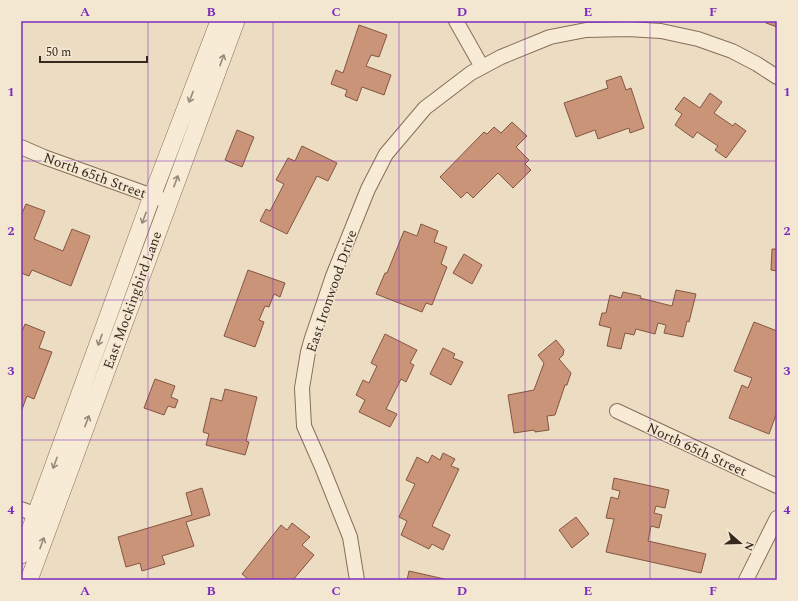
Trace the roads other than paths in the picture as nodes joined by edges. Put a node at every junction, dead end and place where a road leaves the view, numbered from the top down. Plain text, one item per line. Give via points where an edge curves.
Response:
1 (219, 21) edge
2 (236, 21) edge
3 (456, 21) edge
4 (482, 66) junction
5 (777, 77) edge
6 (21, 147) edge
7 (152, 196) junction
8 (169, 202) junction
9 (617, 412) dead end
10 (777, 486) edge
11 (36, 514) edge
12 (777, 518) edge
13 (21, 555) edge
14 (29, 580) edge
15 (357, 580) edge
16 (746, 580) edge

1 -> 7 street, East Mockingbird Lane
8 -> 2 street, East Mockingbird Lane
3 - 4 street
4 - 5 street, East Ironwood Drive via 550,38 586,30 628,29 661,31 698,39 732,51
4 - 15 street, East Ironwood Drive via 425,108 386,154 368,189 333,276 308,352 302,388 304,426 350,537
6 - 7 street, North 65th Street
7 - 8 street, North 65th Street
7 -> 11 street, East Mockingbird Lane
11 -> 8 street, East Mockingbird Lane
9 - 10 street, North 65th Street
11 - 13 street, East Mockingbird Lane
14 -> 11 street, East Mockingbird Lane
12 - 16 street

